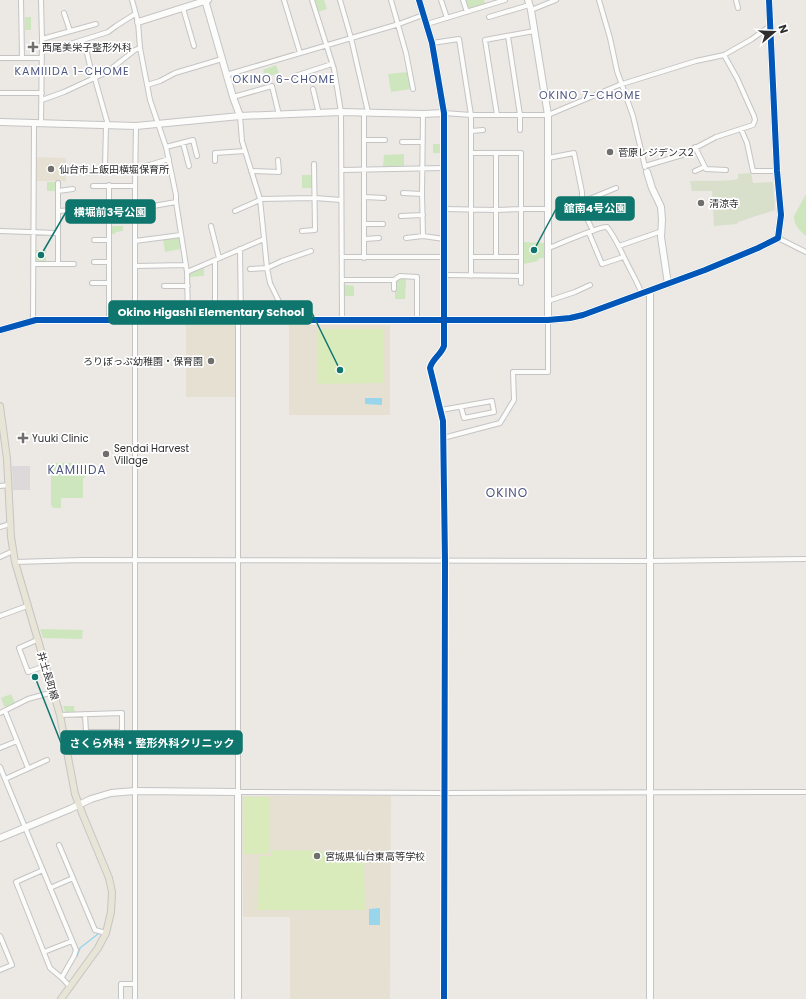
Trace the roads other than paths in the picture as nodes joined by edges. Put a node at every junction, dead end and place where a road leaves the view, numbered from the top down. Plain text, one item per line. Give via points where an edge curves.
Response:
1 (21, 0) edge
2 (41, 0) edge
3 (132, 0) edge
4 (206, 0) edge
5 (284, 0) edge
6 (312, 0) edge
7 (340, 0) edge
8 (391, 0) edge
9 (419, 0) edge
10 (441, 0) edge
11 (463, 0) edge
12 (486, 0) edge
13 (505, 0) edge
14 (555, 0) edge
15 (599, 0) edge
16 (736, 0) edge
17 (769, 0) edge
18 (488, 5) junction
19 (529, 5) edge
20 (183, 8) junction
21 (738, 8) dead end
22 (467, 12) junction
23 (64, 13) dead end
24 (135, 14) junction
25 (424, 15) junction
26 (489, 17) dead end
27 (447, 18) junction
28 (138, 22) junction
29 (96, 24) dead end
30 (399, 24) junction
31 (427, 24) junction
32 (770, 26) junction
33 (70, 31) junction
34 (534, 31) junction
35 (508, 36) junction
36 (351, 38) junction
37 (42, 39) junction
38 (84, 40) junction
39 (432, 43) junction
40 (70, 44) dead end
41 (326, 45) junction
42 (194, 46) dead end
43 (140, 48) junction
44 (300, 53) junction
45 (724, 54) junction
46 (0, 58) edge
47 (22, 58) junction
48 (42, 58) junction
49 (222, 59) junction
50 (332, 64) junction
51 (226, 75) junction
52 (295, 76) dead end
53 (94, 79) junction
54 (621, 84) junction
55 (147, 85) junction
56 (313, 89) dead end
57 (413, 89) dead end
58 (42, 93) junction
59 (0, 94) edge
60 (233, 97) junction
61 (42, 100) junction
62 (341, 112) junction
63 (366, 112) junction
64 (444, 113) junction
65 (319, 114) junction
66 (422, 114) junction
67 (279, 115) junction
68 (471, 115) junction
69 (497, 115) junction
70 (520, 115) junction
71 (548, 115) junction
72 (240, 116) junction
73 (0, 122) edge
74 (34, 123) junction
75 (42, 123) junction
76 (158, 123) junction
77 (107, 125) junction
78 (136, 126) junction
79 (741, 129) junction
80 (483, 130) dead end
81 (520, 130) dead end
82 (471, 131) junction
83 (364, 140) junction
84 (384, 140) dead end
85 (402, 142) dead end
86 (423, 142) junction
87 (183, 143) junction
88 (166, 147) junction
89 (695, 147) junction
90 (245, 151) junction
91 (471, 153) junction
92 (496, 153) junction
93 (197, 156) dead end
94 (548, 158) junction
95 (169, 159) junction
96 (278, 160) dead end
97 (215, 161) dead end
98 (314, 164) dead end
99 (189, 166) dead end
100 (105, 167) dead end
101 (704, 167) junction
102 (423, 168) junction
103 (444, 168) junction
104 (136, 169) junction
105 (364, 169) junction
106 (646, 169) junction
107 (342, 170) junction
108 (726, 170) dead end
109 (777, 170) junction
110 (251, 171) junction
111 (695, 171) dead end
112 (58, 183) dead end
113 (109, 185) junction
114 (93, 186) dead end
115 (135, 186) junction
116 (616, 188) dead end
117 (73, 189) dead end
118 (58, 191) junction
119 (403, 193) dead end
120 (422, 194) junction
121 (315, 198) junction
122 (365, 198) junction
123 (384, 198) dead end
124 (260, 199) junction
125 (341, 200) junction
126 (176, 202) junction
127 (582, 202) junction
128 (109, 208) junction
129 (136, 209) junction
130 (444, 209) junction
131 (521, 209) junction
132 (548, 209) junction
133 (471, 210) junction
134 (496, 210) junction
135 (58, 211) junction
136 (235, 211) dead end
137 (422, 215) junction
138 (401, 216) dead end
139 (364, 224) junction
140 (383, 224) dead end
141 (211, 226) dead end
142 (0, 231) edge
143 (302, 231) dead end
144 (662, 231) junction
145 (591, 232) junction
146 (33, 233) junction
147 (57, 233) junction
148 (181, 235) junction
149 (423, 236) junction
150 (379, 238) dead end
151 (406, 238) dead end
152 (778, 238) junction
153 (264, 239) junction
154 (364, 239) junction
155 (444, 239) junction
156 (94, 240) dead end
157 (109, 240) junction
158 (135, 241) junction
159 (619, 246) junction
160 (549, 248) junction
161 (240, 249) junction
162 (311, 251) dead end
163 (806, 252) edge
164 (496, 256) junction
165 (342, 257) junction
166 (444, 257) junction
167 (471, 257) junction
168 (521, 257) junction
169 (623, 257) junction
170 (364, 258) junction
171 (217, 259) junction
172 (94, 262) dead end
173 (109, 262) junction
174 (58, 263) junction
175 (33, 264) junction
176 (74, 264) dead end
177 (186, 265) junction
178 (136, 266) junction
179 (267, 268) junction
180 (250, 269) dead end
181 (188, 272) junction
182 (444, 275) junction
183 (471, 276) junction
184 (521, 276) junction
185 (342, 280) junction
186 (394, 280) junction
187 (109, 282) junction
188 (92, 283) dead end
189 (521, 283) dead end
190 (668, 284) junction
191 (590, 285) dead end
192 (164, 286) dead end
193 (188, 286) junction
194 (394, 289) dead end
195 (650, 291) junction
196 (642, 294) junction
197 (548, 301) junction
198 (188, 319) junction
199 (33, 320) junction
200 (109, 320) junction
201 (136, 320) junction
202 (215, 320) junction
203 (239, 320) junction
204 (288, 320) junction
205 (342, 320) junction
206 (417, 320) junction
207 (444, 320) junction
208 (548, 320) junction
209 (0, 330) edge
210 (0, 406) edge
211 (461, 407) junction
212 (441, 410) junction
213 (444, 438) junction
214 (9, 485) junction
215 (0, 486) edge
216 (10, 524) junction
217 (0, 527) edge
218 (13, 552) junction
219 (0, 557) edge
220 (806, 559) edge
221 (136, 560) junction
222 (239, 560) junction
223 (445, 561) junction
224 (650, 561) junction
225 (15, 562) junction
226 (27, 606) junction
227 (0, 616) edge
228 (37, 640) junction
229 (45, 666) junction
230 (53, 692) junction
231 (2, 712) edge
232 (85, 714) junction
233 (60, 715) junction
234 (17, 741) junction
235 (0, 748) edge
236 (47, 760) dead end
237 (0, 767) edge
238 (28, 768) junction
239 (5, 779) junction
240 (135, 791) junction
241 (238, 792) junction
242 (806, 792) edge
243 (444, 793) junction
244 (650, 793) junction
245 (79, 805) junction
246 (26, 828) junction
247 (0, 838) edge
248 (59, 845) dead end
249 (43, 870) junction
250 (73, 878) junction
251 (50, 888) junction
252 (106, 933) junction
253 (0, 936) edge
254 (72, 941) junction
255 (44, 952) junction
256 (0, 970) edge
257 (62, 978) junction
258 (135, 984) junction
259 (70, 987) junction
260 (61, 999) edge
261 (122, 999) edge
262 (135, 999) edge
263 (238, 999) edge
264 (444, 999) edge
265 (650, 999) edge

1 - 47 street
2 - 37 street
3 - 24 street
4 - 20 street
4 - 49 street
5 - 44 street
6 - 41 street
7 - 36 street
8 - 30 street
9 - 25 street
10 - 27 street
11 - 22 street
12 - 18 street
13 - 18 street
14 - 19 street
15 - 54 street
16 - 21 street
17 - 32 street
18 - 22 street
19 - 26 street
19 - 34 street
20 - 28 street
20 - 42 street
22 - 27 street
23 - 33 street
24 - 28 street
24 - 38 street via 108,32
25 - 30 street
25 - 31 street
27 - 31 street
28 - 43 street
29 - 33 street
30 - 36 street
30 - 57 street
31 - 39 street
32 - 45 street
32 - 109 street
33 - 37 street
34 - 35 street
34 - 71 street
35 - 69 street via 485,40
35 - 70 street
36 - 41 street
36 - 63 street
37 - 48 street
38 - 40 street
38 - 53 street
39 - 64 street
39 - 68 street via 459,39
41 - 44 street
41 - 50 street
43 - 53 street
43 - 55 street
44 - 51 street
45 - 54 street
45 - 79 street via 755,120
46 - 47 street
47 - 48 street
48 - 58 street
49 - 51 street
49 - 55 street via 175,73
50 - 52 street
50 - 62 street
51 - 60 street
53 - 61 street
53 - 77 street
54 - 71 street
54 - 106 street via 633,116
55 - 76 street
56 - 65 street
58 - 59 street
58 - 61 street
60 - 67 street via 272,86
60 - 72 street
61 - 75 street
62 - 63 street
62 - 65 street
62 - 107 street
63 - 66 street
63 - 83 street
64 - 66 street
64 - 68 street
64 - 103 street
65 - 67 street
66 - 86 street
67 - 72 street
68 - 69 street
68 - 82 street
69 - 70 street
70 - 71 street
70 - 81 street
71 - 94 street
72 - 76 street
72 - 90 street
73 - 74 street
74 - 75 street
74 - 146 street
75 - 77 street
76 - 78 street
76 - 88 street
77 - 78 street
77 - 100 street
78 - 104 street
79 - 89 street
79 - 109 street via 753,171
80 - 82 street
82 - 91 street
83 - 84 street
83 - 105 street
85 - 86 street
86 - 102 street
87 - 88 street
87 - 93 street via 193,140
87 - 99 street
88 - 95 street
89 - 101 street
89 - 106 street
90 - 97 street via 215,153
90 - 110 street
91 - 92 street
91 - 133 street
92 - 131 street via 521,153
92 - 134 street
94 - 127 street via 574,153
94 - 132 street
95 - 104 street
95 - 126 street
96 - 110 street via 279,172
98 - 121 street
101 - 108 street
101 - 111 street
102 - 103 street
102 - 105 street
102 - 120 street
103 - 130 street
104 - 115 street
105 - 107 street
105 - 122 street
106 - 144 street via 661,207
107 - 125 street
109 - 152 street via 781,215
110 - 124 street
112 - 118 street
113 - 114 street
113 - 115 street
113 - 128 street
115 - 129 street
116 - 127 street
117 - 118 street
118 - 135 street
119 - 120 street
120 - 137 street
121 - 124 street
121 - 125 street
121 - 143 street via 315,230
122 - 123 street
122 - 139 street
124 - 136 street
124 - 153 street
125 - 165 street
126 - 129 street
126 - 148 street
127 - 145 street via 582,210
128 - 129 street
128 - 135 street
128 - 157 street
129 - 158 street
130 - 133 street
130 - 155 street
131 - 132 street
131 - 134 street
131 - 168 street
132 - 160 street
133 - 134 street
133 - 167 street
134 - 164 street
135 - 147 street
137 - 138 street
137 - 149 street
139 - 140 street
139 - 154 street
141 - 171 street
142 - 146 street
144 - 159 street
144 - 190 street
145 - 159 street via 605,227
145 - 160 street
145 - 169 street via 602,264
146 - 147 street
146 - 175 street
147 - 174 street
148 - 158 street
148 - 177 street
149 - 151 street
149 - 155 street
150 - 154 street
152 - 163 street
152 - 190 street
153 - 161 street
153 - 179 street
154 - 170 street
155 - 166 street
156 - 157 street
157 - 173 street
158 - 178 street
159 - 169 street
160 - 197 street
161 - 171 street
161 - 203 street
162 - 179 street
164 - 167 street
164 - 168 street
165 - 170 street
165 - 185 street
166 - 170 street
166 - 182 street
167 - 183 street
168 - 184 street
169 - 196 street
171 - 181 street
171 - 202 street
172 - 173 street
173 - 187 street
174 - 175 street
174 - 176 street
175 - 199 street
177 - 178 street
177 - 181 street
178 - 201 street
179 - 180 street
179 - 204 street via 270,283
181 - 193 street
182 - 183 street
182 - 207 street
183 - 184 street
184 - 189 street
185 - 186 street
185 - 205 street
186 - 194 street
186 - 206 street via 400,276 417,277
187 - 188 street
187 - 200 street
190 - 195 street
191 - 197 street
192 - 193 street
193 - 198 street
195 - 196 street
195 - 224 street
196 - 208 street via 583,315
197 - 208 street
198 - 201 street
198 - 202 street
199 - 200 street
199 - 209 street
200 - 201 street
201 - 221 street
202 - 203 street
203 - 204 street
203 - 222 street
204 - 205 street
205 - 206 street
206 - 207 street
207 - 208 street
207 - 212 street via 443,350 431,363 430,368
208 - 213 street via 548,372 513,372 514,400 500,423
210 - 214 main road, 井土長町線
211 - 211 street via 492,401 494,412 464,418
211 - 212 street
212 - 213 street
213 - 223 street
214 - 215 street
214 - 216 main road, 井土長町線
216 - 217 street
216 - 218 main road, 井土長町線
218 - 219 street
218 - 225 main road, 井土長町線
220 - 224 street
221 - 222 street
221 - 225 street
221 - 240 street
222 - 223 street
222 - 241 street
223 - 224 street
223 - 243 street
224 - 244 street
225 - 226 main road, 井土長町線
226 - 227 street
226 - 228 main road, 井土長町線
228 - 229 main road, 井土長町線
228 - 229 street via 19,648 28,672
229 - 230 main road, 井土長町線
230 - 231 street via 28,699
230 - 233 main road, 井土長町線
231 - 234 street
232 - 232 street via 122,713 122,732 86,732
232 - 233 street
233 - 245 main road, 井土長町線
234 - 235 street
234 - 238 street
236 - 238 street
237 - 239 street
238 - 239 street
239 - 246 street
240 - 241 street
240 - 245 street via 104,794
240 - 258 street
241 - 243 street
241 - 263 street
242 - 244 street
243 - 244 street
243 - 264 street
244 - 265 street
245 - 246 street
245 - 252 main road, 井土長町線 via 111,885 111,912
246 - 247 street
246 - 249 street
248 - 250 street
249 - 251 street
249 - 255 street via 16,882
250 - 251 street
250 - 252 street via 94,930
251 - 254 street
252 - 259 main road, 井土長町線
253 - 256 street via 12,965
254 - 255 street
254 - 257 street via 76,950
255 - 257 street via 50,968
257 - 259 street
258 - 261 street via 122,984
258 - 262 street
259 - 260 main road, 井土長町線

